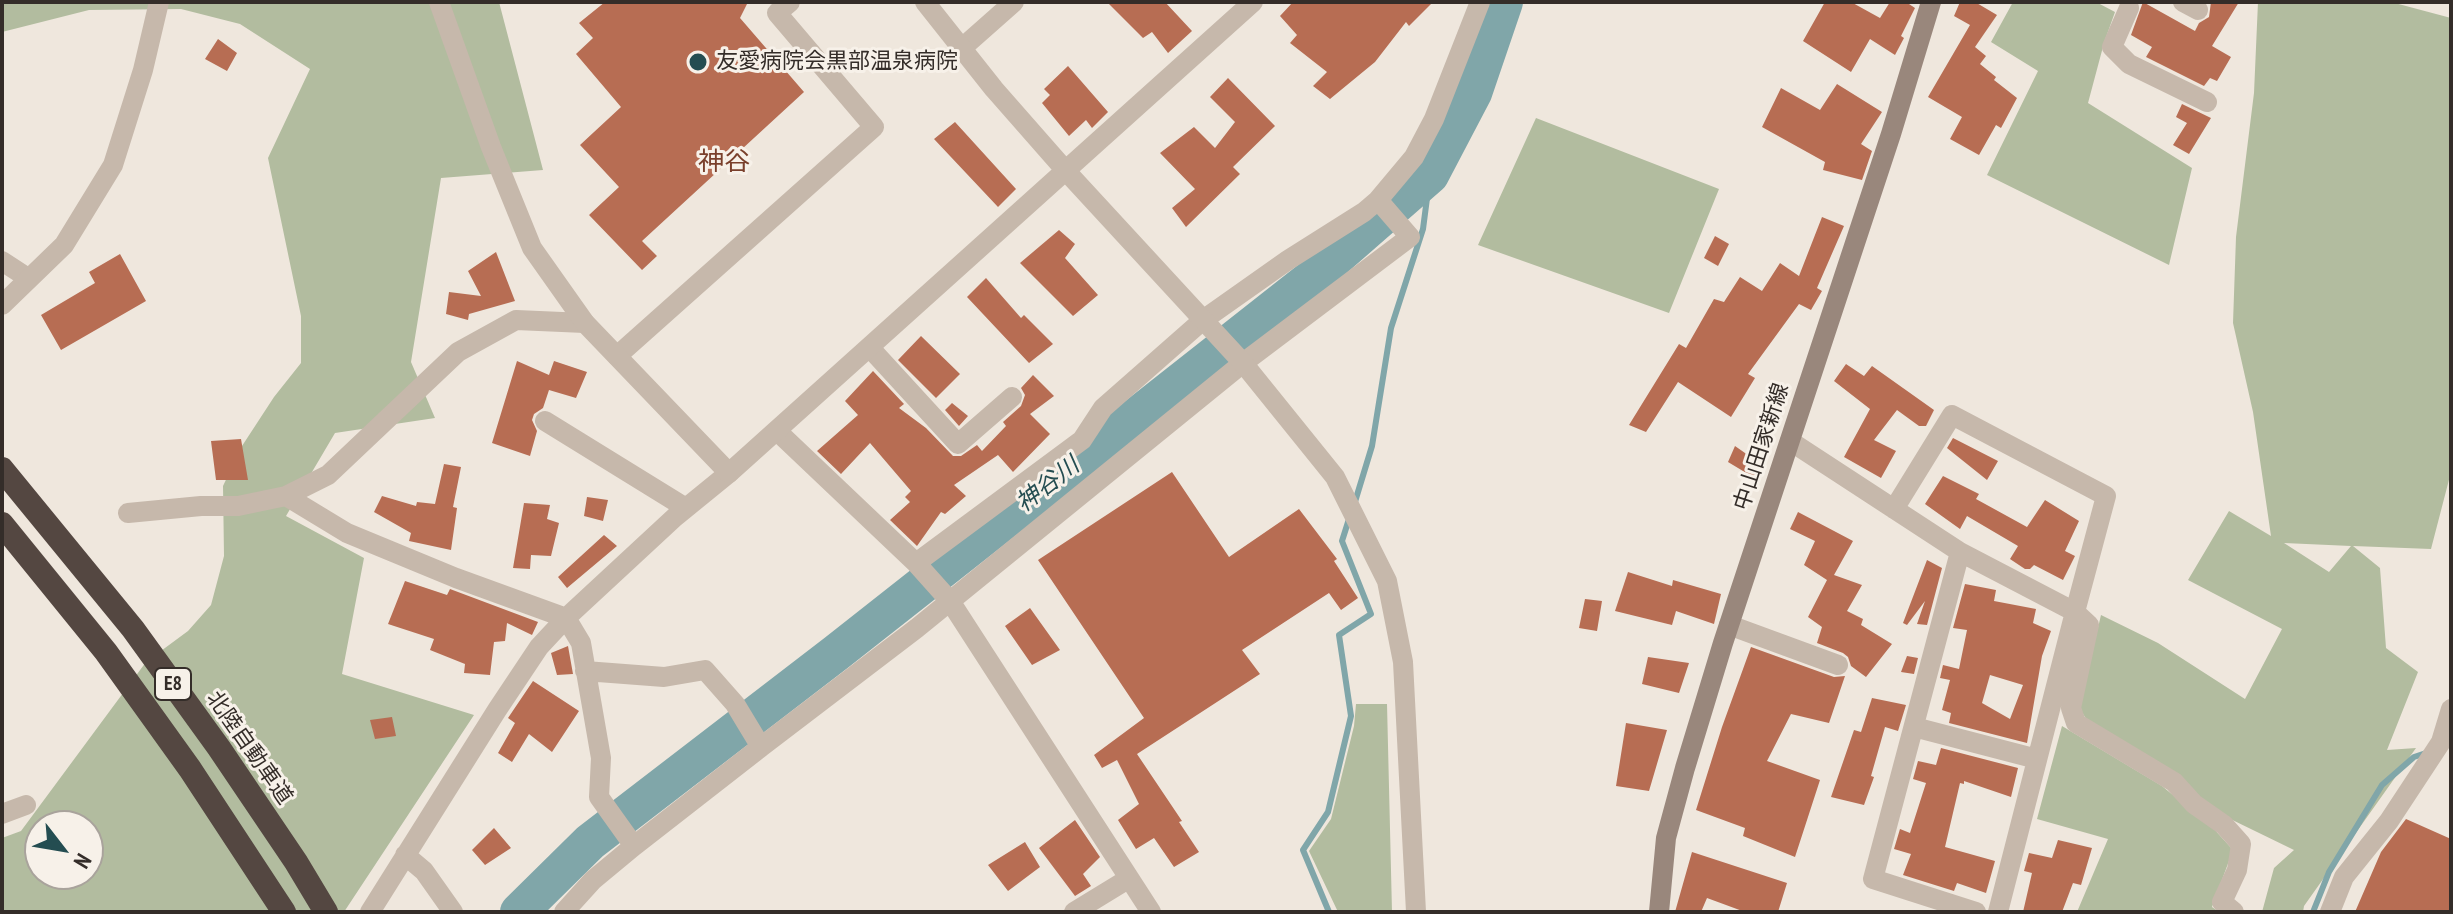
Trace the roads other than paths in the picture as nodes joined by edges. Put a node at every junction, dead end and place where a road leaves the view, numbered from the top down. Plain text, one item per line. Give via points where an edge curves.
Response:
1 (159, 2) edge
2 (439, 2) edge
3 (790, 2) edge
4 (925, 2) edge
5 (1014, 2) edge
6 (1253, 2) edge
7 (1480, 2) edge
8 (1931, 2) edge
9 (2126, 4) edge
10 (962, 48) junction
11 (2207, 102) dead end
12 (1066, 171) junction
13 (1378, 200) junction
14 (2, 261) edge
15 (28, 278) junction
16 (3, 304) edge
17 (585, 323) junction
18 (1206, 323) junction
19 (870, 348) junction
20 (617, 356) junction
21 (1243, 363) junction
22 (1012, 397) dead end
23 (545, 421) dead end
24 (777, 431) junction
25 (1790, 441) junction
26 (2, 469) edge
27 (729, 473) junction
28 (286, 496) junction
29 (686, 508) junction
30 (1894, 509) junction
31 (128, 513) dead end
32 (2, 524) edge
33 (1960, 552) junction
34 (916, 563) junction
35 (950, 601) junction
36 (2075, 612) junction
37 (566, 618) junction
38 (1729, 625) junction
39 (1838, 665) dead end
40 (585, 671) junction
41 (2451, 709) edge
42 (1914, 727) junction
43 (761, 747) junction
44 (2037, 759) junction
45 (26, 805) dead end
46 (2, 814) edge
47 (632, 843) junction
48 (405, 855) junction
49 (1128, 879) junction
50 (284, 912) edge
51 (326, 912) edge
52 (370, 912) edge
53 (453, 912) edge
54 (564, 912) edge
55 (1074, 912) edge
56 (1151, 912) edge
57 (1416, 912) edge
58 (1659, 912) edge
59 (1976, 912) edge
60 (1998, 912) edge
61 (2234, 912) edge
62 (2330, 912) edge

1 - 15 street via 113,165 64,245
2 - 17 street via 532,248
3 - 20 street via 777,13 874,127
4 - 10 street
5 - 10 street
6 - 12 street
7 - 13 street via 1414,157
8 - 25 main road, 中山田家新線
9 - 11 street via 2112,47 2129,64
10 - 12 street
12 - 18 street
12 - 19 street
13 - 18 street
13 - 21 street via 1410,237
14 - 15 street
15 - 16 street
17 - 20 street
17 - 28 street via 516,320 458,352 328,475
18 - 21 street
18 - 34 street via 1103,408 1082,440
19 - 22 street via 958,444
19 - 24 street
20 - 27 street
21 - 35 street
21 - 57 street via 1335,477 1387,581 1403,662
23 - 29 street
24 - 27 street
24 - 34 street
25 - 30 street
25 - 38 main road, 中山田家新線
26 - 51 highway, 北陸自動車道 / E8 via 133,629 219,748
27 - 29 street
28 - 31 street via 238,506
28 - 37 street via 347,533
29 - 37 street
30 - 33 street
30 - 36 street via 1952,415 2106,496
32 - 50 highway, E8 via 106,652
33 - 36 street
33 - 42 street
34 - 35 street
35 - 43 street
35 - 49 street
36 - 44 street
36 - 61 street via 2089,625 2071,708 2076,723 2174,782 2241,844 2237,870 2222,902
37 - 40 street via 581,643
37 - 48 street via 539,647
38 - 39 street
38 - 58 main road, 中山田家新線 via 1666,838
40 - 43 street via 664,677 705,670 735,704
40 - 47 street via 601,758 599,797
41 - 62 street via 2441,742 2344,877
42 - 44 street
42 - 59 street via 1873,879
43 - 47 street
44 - 60 street
45 - 46 street
47 - 54 street
48 - 52 street
48 - 53 street via 424,871
49 - 55 street
49 - 56 street

